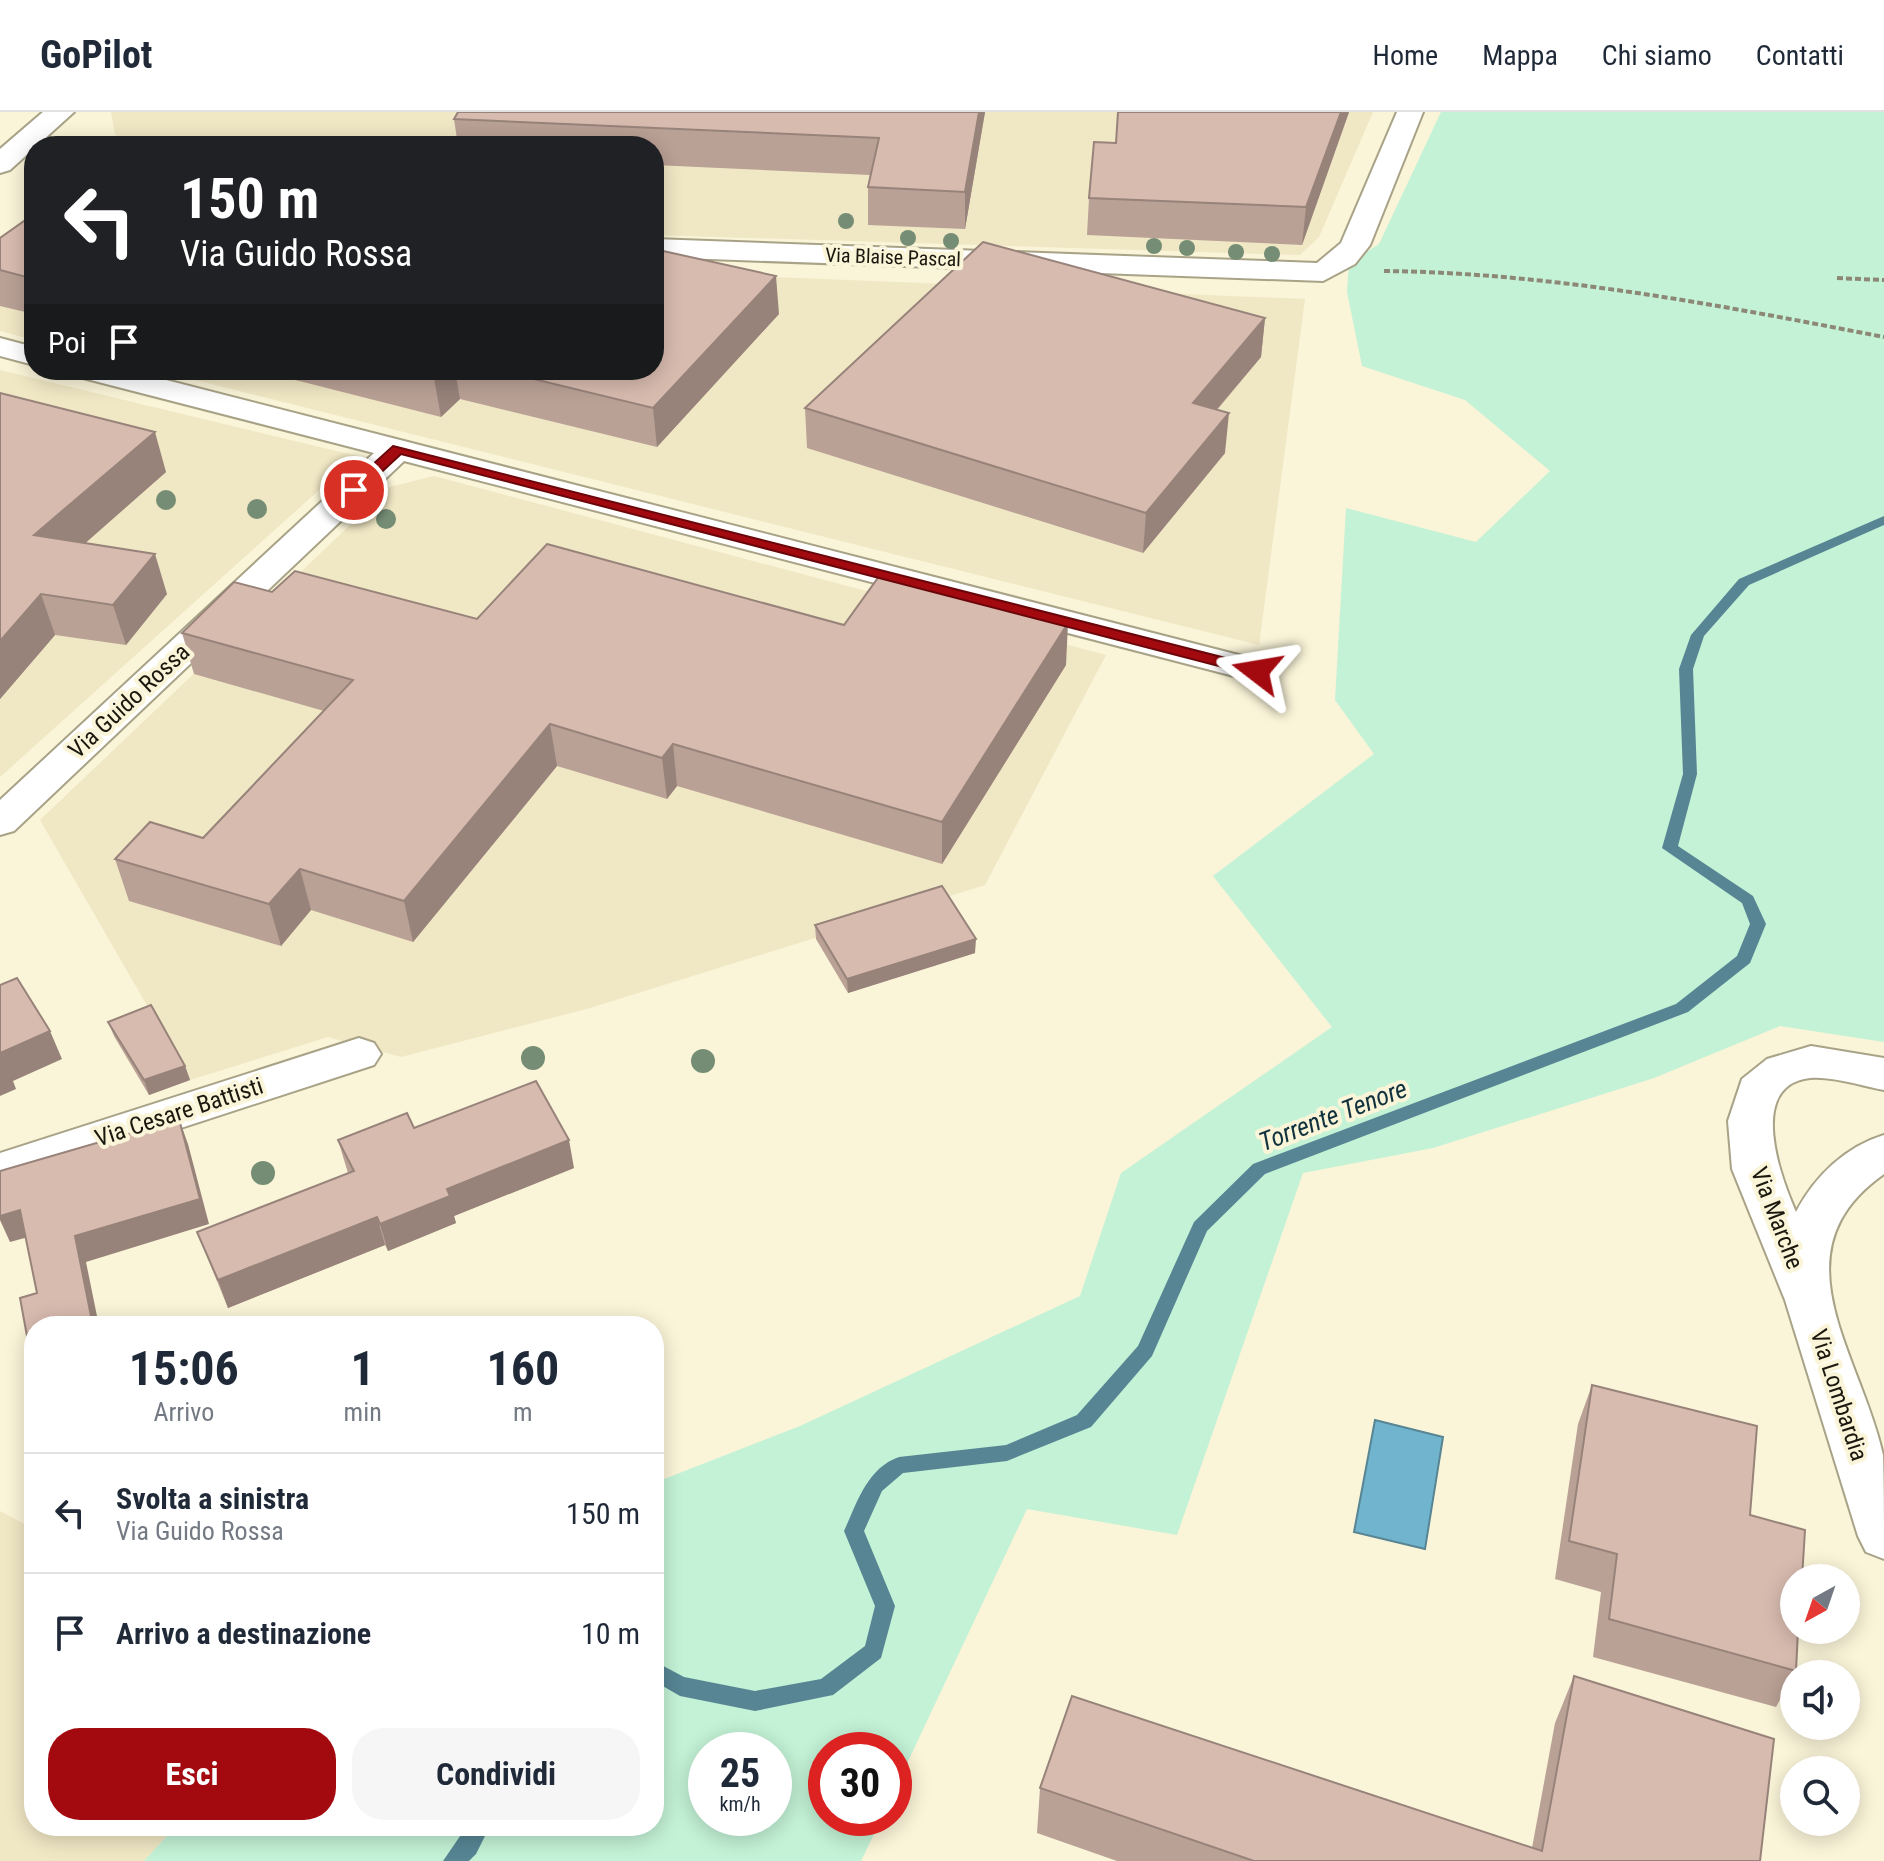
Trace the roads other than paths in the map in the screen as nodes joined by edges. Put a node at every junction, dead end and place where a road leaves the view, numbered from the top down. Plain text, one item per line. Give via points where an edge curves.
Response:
1 (60, 112) edge
2 (1410, 112) edge
3 (44, 136) edge
4 (24, 151) edge
5 (0, 164) edge
6 (664, 248) edge
7 (0, 347) edge
8 (24, 353) edge
9 (129, 380) edge
10 (398, 449) junction
11 (1257, 671) dead end
12 (0, 822) edge
13 (359, 1054) dead end
14 (1884, 1074) edge
15 (1884, 1152) edge
16 (0, 1170) edge
17 (1809, 1300) junction
18 (1884, 1536) edge

1 - 3 main road
2 - 6 street, Via Blaise Pascal via 1355,245 1323,272
4 - 5 main road
7 - 8 street
9 - 10 street
10 - 11 street
10 - 12 street, Via Guido Rossa
13 - 16 street, Via Cesare Battisti
14 - 17 street, Via Marche via 1811,1062 1782,1070 1757,1091 1750,1121 1755,1169
15 - 17 street, Via Marche via 1858,1166 1823,1202 1805,1249
17 - 18 street, Via Lombardia

